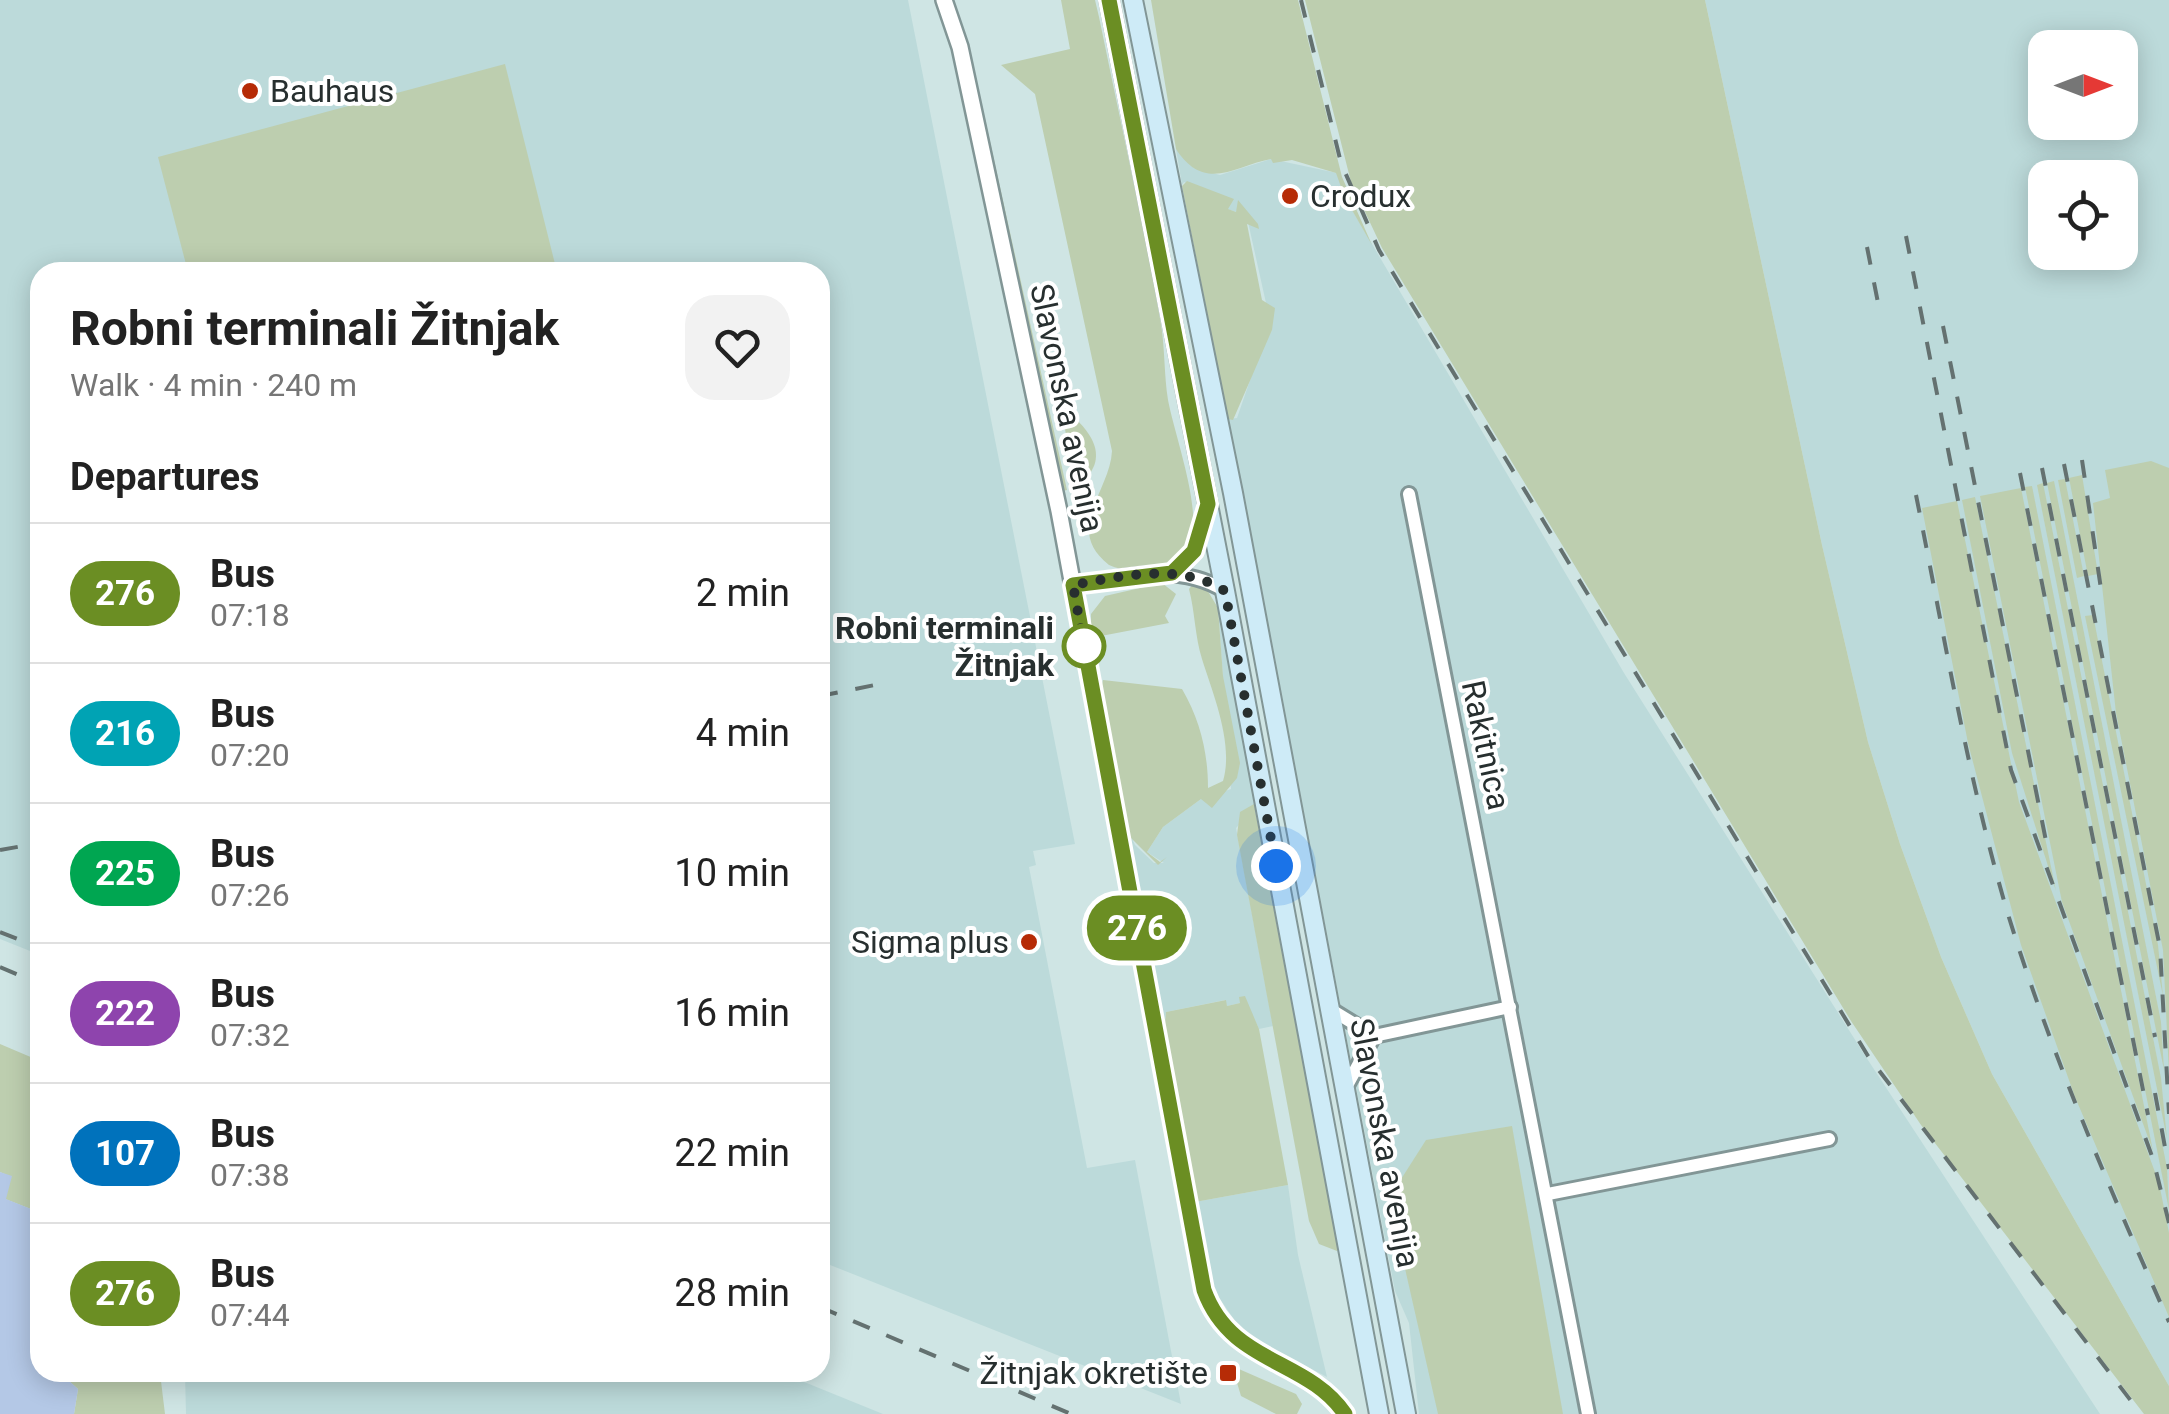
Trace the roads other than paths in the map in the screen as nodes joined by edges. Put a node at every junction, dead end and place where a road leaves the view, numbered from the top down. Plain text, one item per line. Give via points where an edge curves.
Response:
1 (944, 0) edge
2 (1109, 0) edge
3 (1133, 0) edge
4 (1409, 494) dead end
5 (1208, 504) junction
6 (1172, 573) junction
7 (1073, 585) junction
8 (1225, 591) junction
9 (1510, 1007) junction
10 (1329, 1008) junction
11 (1374, 1036) junction
12 (1345, 1089) junction
13 (1829, 1139) dead end
14 (1548, 1194) junction
15 (1345, 1414) edge
16 (1379, 1414) edge
17 (1406, 1414) edge
18 (1588, 1414) edge

1 - 7 street, Slavonska avenija via 960,47
2 - 5 main road, Slavonska avenija
3 - 10 main road, Slavonska avenija
4 - 9 street, Rakitnica
5 - 6 street via 1194,551
5 - 8 main road, Slavonska avenija
6 - 7 street
6 - 8 street via 1200,575
7 - 15 street, Slavonska avenija via 1204,1290 1228,1332 1319,1389
8 - 16 main road, Slavonska avenija
9 - 11 street
9 - 14 street, Rakitnica
10 - 11 street
10 - 12 main road, Slavonska avenija
11 - 12 street
12 - 17 main road, Slavonska avenija
13 - 14 street
14 - 18 street, Rakitnica

